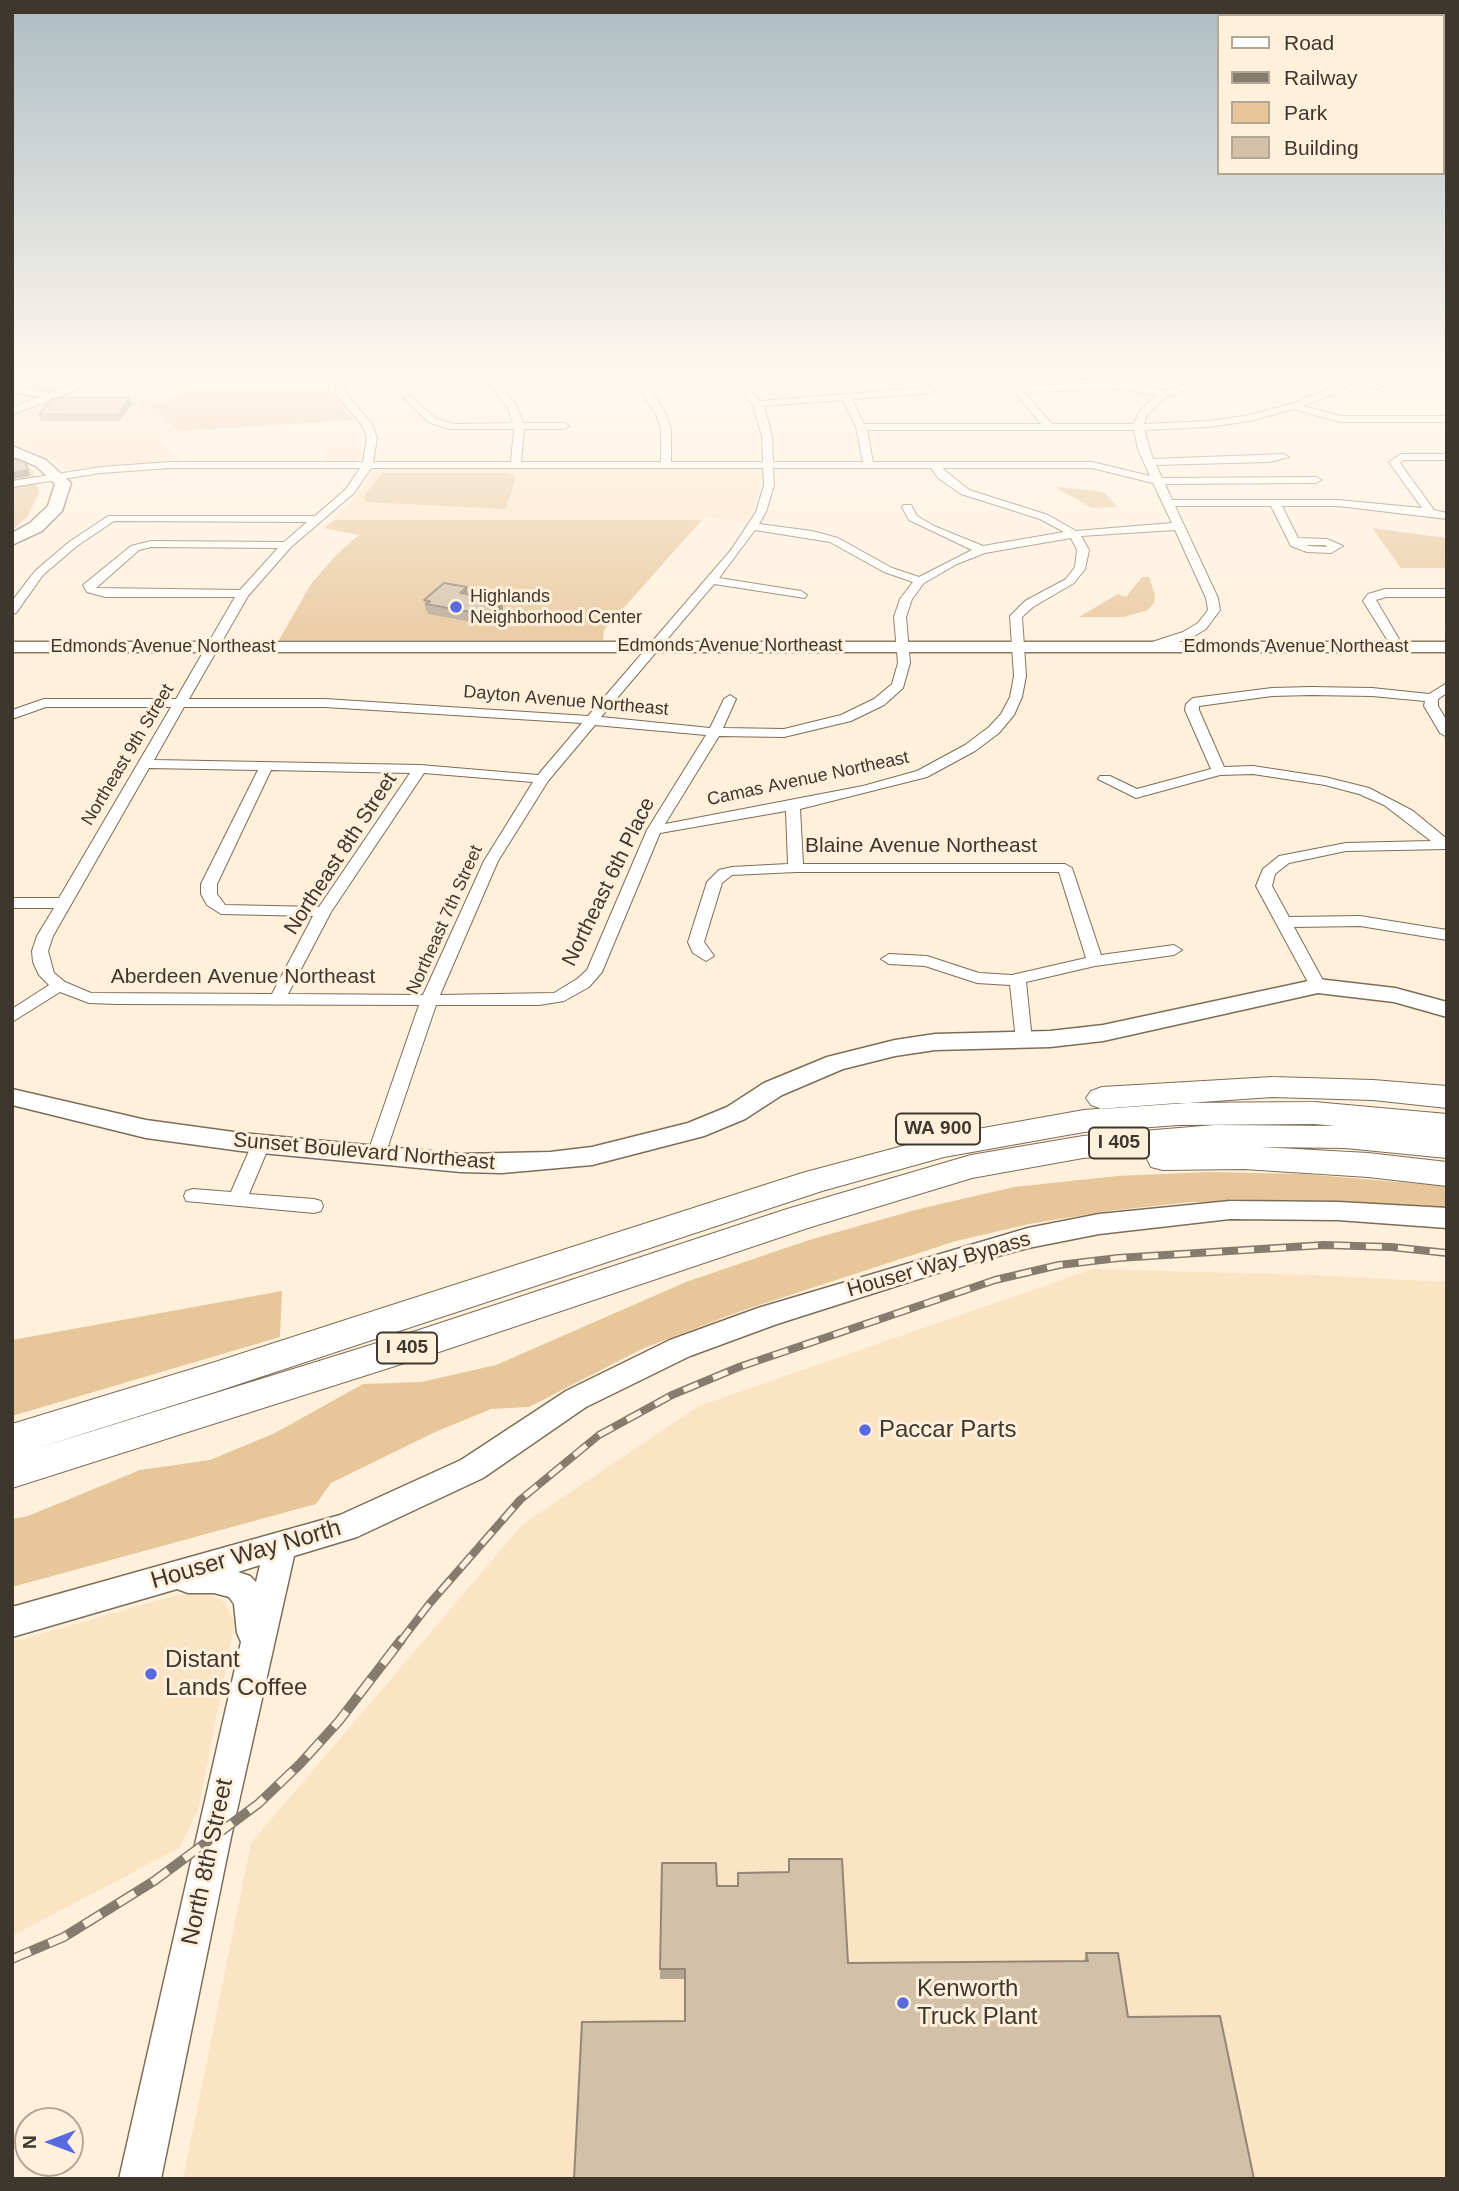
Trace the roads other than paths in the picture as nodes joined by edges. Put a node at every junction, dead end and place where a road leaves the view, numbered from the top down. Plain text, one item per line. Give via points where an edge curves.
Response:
1 (59, 477) edge
2 (359, 477) edge
3 (768, 477) edge
4 (944, 477) edge
5 (1144, 477) edge
6 (1158, 477) edge
7 (1405, 477) edge
8 (55, 478) junction
9 (1160, 481) junction
10 (1316, 481) dead end
11 (12, 484) edge
12 (1170, 503) junction
13 (1275, 503) junction
14 (907, 507) dead end
15 (1430, 512) junction
16 (1447, 516) edge
17 (39, 518) junction
18 (320, 519) junction
19 (753, 526) junction
20 (1180, 526) junction
21 (12, 534) edge
22 (1074, 534) junction
23 (12, 541) edge
24 (1293, 541) dead end
25 (288, 545) junction
26 (982, 550) junction
27 (710, 580) junction
28 (920, 581) junction
29 (1447, 593) edge
30 (243, 594) junction
31 (801, 596) dead end
32 (12, 610) edge
33 (657, 645) junction
34 (901, 646) junction
35 (1396, 646) junction
36 (12, 647) edge
37 (214, 647) junction
38 (1016, 647) junction
39 (1150, 647) junction
40 (1447, 647) edge
41 (1447, 687) edge
42 (1432, 698) junction
43 (730, 699) dead end
44 (180, 704) junction
45 (12, 715) edge
46 (592, 720) junction
47 (715, 732) junction
48 (1447, 733) edge
49 (144, 764) junction
50 (267, 765) junction
51 (420, 769) junction
52 (1219, 771) junction
53 (542, 779) junction
54 (1105, 779) dead end
55 (793, 806) junction
56 (654, 830) junction
57 (1446, 845) edge
58 (796, 868) junction
59 (12, 903) edge
60 (62, 903) junction
61 (323, 912) junction
62 (1283, 922) junction
63 (1447, 935) edge
64 (1174, 950) dead end
65 (706, 957) dead end
66 (889, 960) dead end
67 (1095, 961) junction
68 (1018, 979) junction
69 (59, 986) junction
70 (1318, 986) junction
71 (1447, 993) edge
72 (278, 998) junction
73 (430, 998) junction
74 (1447, 1010) edge
75 (12, 1017) edge
76 (1024, 1040) junction
77 (12, 1097) edge
78 (1447, 1097) edge
79 (1447, 1125) edge
80 (261, 1144) junction
81 (1447, 1147) edge
82 (376, 1155) junction
83 (1447, 1174) edge
84 (193, 1196) dead end
85 (237, 1199) junction
86 (314, 1206) dead end
87 (799, 1218) junction
88 (1447, 1218) edge
89 (454, 1298) junction
90 (12, 1440) edge
91 (472, 1469) joint
92 (12, 1472) edge
93 (280, 1546) junction
94 (166, 1578) junction
95 (12, 1622) edge
96 (255, 1654) junction
97 (140, 2179) edge

1 - 8 street
2 - 18 street, Northeast 9th Street
3 - 19 street, Northeast 7th Street via 766,499
4 - 22 street via 965,492 1044,517
5 - 9 street
6 - 9 street
7 - 15 street
8 - 11 street
8 - 17 main road via 63,483 58,505
9 - 10 street
9 - 12 street
12 - 13 street
12 - 20 street
13 - 15 street via 1338,503
13 - 24 street
14 - 26 street via 913,518 930,528
15 - 16 street
17 - 21 main road
17 - 23 main road
18 - 25 street, Northeast 9th Street
18 - 32 street via 112,518 39,573
19 - 27 street, Northeast 7th Street
19 - 28 street via 834,540 888,570
20 - 22 street
20 - 39 street via 1214,610 1202,626 1187,635
22 - 26 street
22 - 38 street via 1084,556 1081,566 1070,581 1016,616
25 - 30 street, Northeast 9th Street
25 - 30 street via 151,544 135,548 89,585 105,593
26 - 28 street
27 - 31 street
27 - 33 street, Northeast 7th Street
28 - 34 street via 900,617
29 - 35 street via 1372,597 1369,601
30 - 37 street, Northeast 9th Street
33 - 34 street, Edmonds Avenue Northeast
33 - 37 street, Edmonds Avenue Northeast
33 - 46 street, Northeast 7th Street
34 - 38 street, Edmonds Avenue Northeast
34 - 47 street, Dayton Avenue Northeast via 904,663 898,685 879,702 846,718 784,733
35 - 39 street, Edmonds Avenue Northeast
35 - 40 street, Edmonds Avenue Northeast
36 - 37 street, Edmonds Avenue Northeast
37 - 44 street, Northeast 9th Street
38 - 39 street, Edmonds Avenue Northeast
38 - 55 street, Camas Avenue Northeast via 1020,676 1016,697 994,730 970,748 922,774
41 - 42 street
42 - 48 street via 1434,715
42 - 52 street via 1311,691 1198,701 1192,710
43 - 47 street, Northeast 6th Place
44 - 45 street, Dayton Avenue Northeast via 44,704
44 - 46 street, Dayton Avenue Northeast via 392,705
44 - 49 street, Northeast 9th Street
46 - 47 street, Dayton Avenue Northeast
46 - 53 street, Northeast 7th Street
47 - 56 street, Northeast 6th Place
49 - 50 street
49 - 60 street, Northeast 9th Street
50 - 51 street
50 - 61 street via 209,884 212,902 221,909
51 - 53 street
51 - 61 street, Northeast 8th Street
52 - 54 street via 1143,793
52 - 57 street via 1275,772 1364,791 1408,814
53 - 73 street, Northeast 7th Street via 491,861
55 - 56 street, Camas Avenue Northeast
55 - 58 street, Blaine Avenue Northeast
56 - 73 street, Northeast 6th Place via 594,972 583,983 558,997 539,1000
57 - 62 street via 1346,847 1284,859 1268,872 1264,886
58 - 65 street via 724,873 715,882 696,942
58 - 67 street, Blaine Avenue Northeast via 1065,868
59 - 60 street
60 - 69 street, Northeast 9th Street via 40,951 47,975
61 - 72 street, Northeast 8th Street
62 - 63 street via 1372,922
62 - 70 street
64 - 67 street
66 - 68 street via 927,961 986,979
67 - 68 street
68 - 76 street
69 - 72 street, Aberdeen Avenue Northeast via 89,998
69 - 75 street
70 - 71 street via 1383,982
70 - 74 street, Sunset Boulevard Northeast via 1395,995
70 - 76 street, Sunset Boulevard Northeast via 1103,1033
72 - 73 street, Aberdeen Avenue Northeast
73 - 82 street, Northeast 7th Street
76 - 82 street, Sunset Boulevard Northeast via 936,1042 835,1063 695,1130 592,1156 502,1164
77 - 80 street, Sunset Boulevard Northeast via 146,1129
78 - 89 highway, WA 900 via 1363,1089 1236,1087 1097,1098 999,1115 814,1167
79 - 89 highway, I 405 via 1256,1112 1127,1117 1032,1129 858,1168
80 - 82 street, Sunset Boulevard Northeast
80 - 85 street
81 - 87 highway, I 405 via 1291,1135 1132,1141 971,1167
83 - 87 highway via 1244,1158 1133,1161 951,1184
84 - 85 street
85 - 86 street
87 - 92 highway, I 405
88 - 91 street, Houser Way Bypass via 1230,1210 1099,1224 1028,1238 768,1315 680,1348 576,1399
89 - 90 highway, I 405
91 - 93 street, Houser Way North via 346,1527
93 - 94 street, Houser Way North
93 - 96 street, North 8th Street
94 - 95 street, Houser Way North
94 - 96 street via 214,1579 239,1586 250,1598
96 - 97 street, North 8th Street

